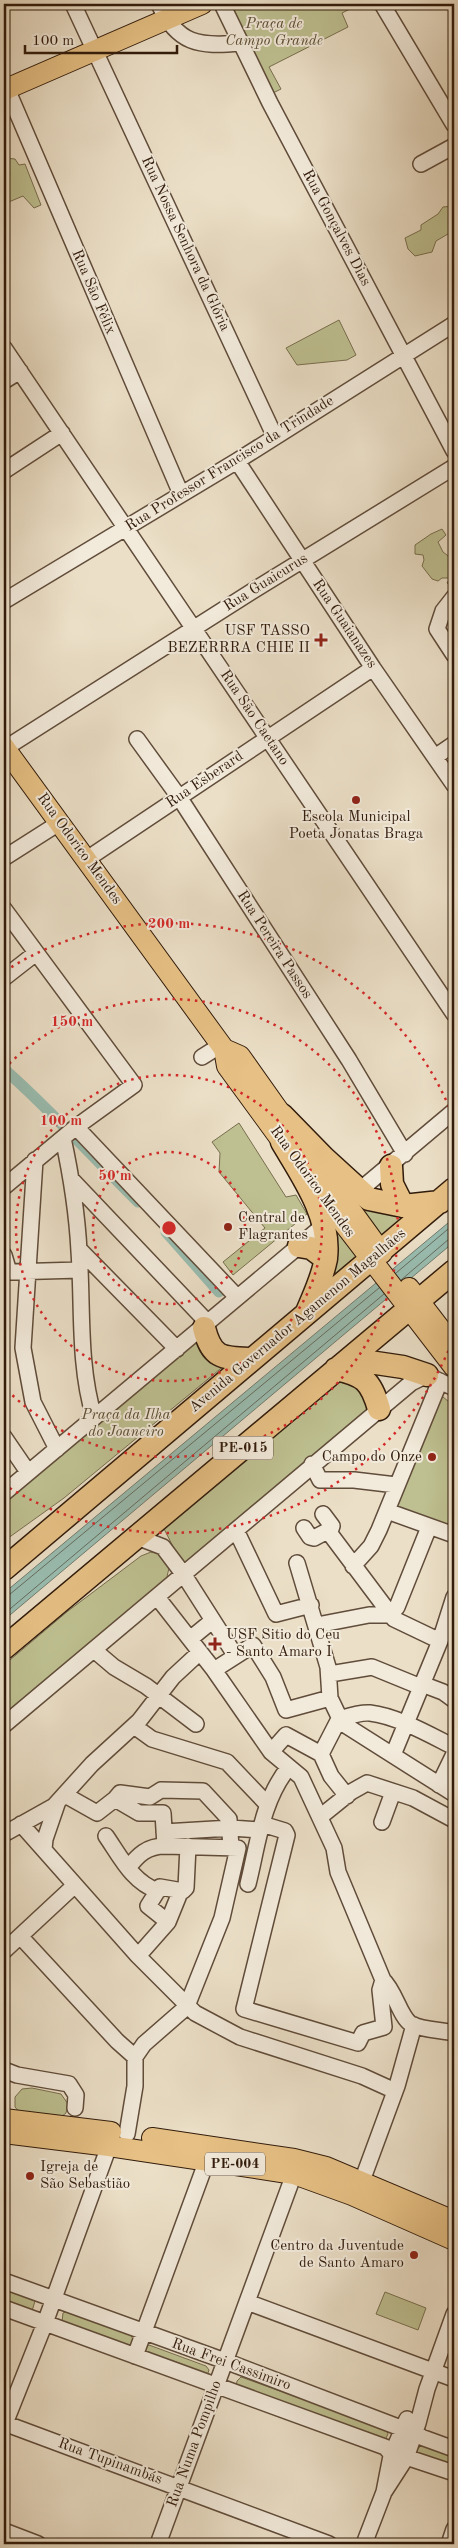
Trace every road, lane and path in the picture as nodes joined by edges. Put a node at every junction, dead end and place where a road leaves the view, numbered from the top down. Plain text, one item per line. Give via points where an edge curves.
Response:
1 (73, 4) edge
2 (202, 4) edge
3 (222, 4) edge
4 (382, 4) edge
5 (163, 12) edge
6 (240, 43) junction
7 (94, 50) junction
8 (5, 90) edge
9 (454, 125) edge
10 (454, 146) edge
11 (421, 164) dead end
12 (454, 324) edge
13 (4, 348) edge
14 (403, 357) junction
15 (20, 372) junction
16 (4, 381) edge
17 (62, 433) junction
18 (276, 437) junction
19 (454, 451) edge
20 (237, 461) junction
21 (454, 467) edge
22 (4, 471) edge
23 (181, 494) junction
24 (126, 528) junction
25 (302, 560) junction
26 (454, 597) edge
27 (4, 602) edge
28 (194, 629) junction
29 (448, 642) edge
30 (373, 668) junction
31 (268, 738) junction
32 (137, 739) dead end
33 (454, 744) edge
34 (4, 748) edge
35 (435, 757) junction
36 (454, 786) edge
37 (179, 798) junction
38 (59, 823) junction
39 (4, 858) edge
40 (87, 859) junction
41 (4, 909) edge
42 (36, 953) junction
43 (4, 978) edge
44 (454, 1014) edge
45 (222, 1047) junction
46 (202, 1057) dead end
47 (454, 1112) edge
48 (282, 1115) joint
49 (70, 1132) junction
50 (282, 1142) junction
51 (35, 1160) junction
52 (398, 1160) junction
53 (72, 1180) junction
54 (4, 1187) edge
55 (447, 1196) edge
56 (352, 1197) junction
57 (403, 1206) junction
58 (324, 1224) junction
59 (299, 1246) junction
60 (79, 1249) junction
61 (4, 1255) edge
62 (326, 1259) junction
63 (380, 1261) junction
64 (80, 1270) junction
65 (454, 1271) edge
66 (28, 1272) junction
67 (237, 1296) junction
68 (409, 1299) junction
69 (306, 1314) junction
70 (206, 1325) junction
71 (454, 1347) edge
72 (177, 1349) junction
73 (252, 1359) junction
74 (342, 1364) junction
75 (454, 1367) edge
76 (433, 1378) junction
77 (454, 1388) edge
78 (379, 1409) junction
79 (94, 1417) junction
80 (4, 1437) edge
81 (57, 1449) junction
82 (312, 1464) junction
83 (28, 1472) junction
84 (396, 1485) junction
85 (4, 1493) edge
86 (387, 1511) junction
87 (323, 1514) dead end
88 (428, 1527) junction
89 (304, 1528) dead end
90 (236, 1530) junction
91 (328, 1531) junction
92 (454, 1535) edge
93 (138, 1537) junction
94 (297, 1563) dead end
95 (7, 1564) edge
96 (354, 1566) junction
97 (184, 1575) junction
98 (157, 1597) junction
99 (453, 1604) edge
100 (311, 1605) junction
101 (390, 1615) junction
102 (212, 1621) junction
103 (316, 1625) junction
104 (190, 1639) junction
105 (6, 1641) edge
106 (440, 1641) junction
107 (94, 1650) junction
108 (200, 1652) junction
109 (235, 1655) junction
110 (214, 1670) junction
111 (330, 1674) junction
112 (421, 1686) junction
113 (160, 1696) junction
114 (330, 1698) junction
115 (454, 1700) edge
116 (340, 1719) junction
117 (196, 1724) dead end
118 (4, 1725) edge
119 (407, 1725) junction
120 (134, 1726) junction
121 (454, 1747) edge
122 (271, 1752) junction
123 (321, 1754) junction
124 (454, 1754) edge
125 (393, 1755) junction
126 (290, 1767) junction
127 (446, 1789) edge
128 (393, 1792) junction
129 (347, 1796) junction
130 (61, 1799) junction
131 (115, 1799) junction
132 (267, 1804) junction
133 (433, 1808) junction
134 (320, 1817) junction
135 (454, 1820) edge
136 (382, 1822) dead end
137 (21, 1824) junction
138 (231, 1828) junction
139 (262, 1828) junction
140 (4, 1834) edge
141 (106, 1836) dead end
142 (165, 1839) junction
143 (188, 1846) junction
144 (231, 1847) junction
145 (44, 1849) junction
146 (128, 1868) junction
147 (232, 1880) junction
148 (248, 1884) junction
149 (75, 1885) junction
150 (183, 1890) junction
151 (158, 1891) junction
152 (272, 1892) junction
153 (168, 1922) junction
154 (20, 1936) junction
155 (4, 1951) edge
156 (138, 1956) junction
157 (383, 1980) junction
158 (187, 2006) junction
159 (267, 2016) junction
160 (414, 2025) junction
161 (453, 2030) edge
162 (259, 2043) junction
163 (135, 2057) junction
164 (4, 2070) edge
165 (395, 2091) junction
166 (75, 2108) dead end
167 (4, 2121) edge
168 (127, 2134) junction
169 (109, 2146) junction
170 (207, 2160) junction
171 (294, 2174) junction
172 (362, 2181) junction
173 (454, 2221) edge
174 (454, 2240) edge
175 (4, 2282) edge
176 (53, 2300) junction
177 (247, 2302) junction
178 (4, 2308) edge
179 (454, 2314) edge
180 (44, 2323) junction
181 (144, 2333) junction
182 (135, 2356) junction
183 (225, 2361) junction
184 (433, 2372) junction
185 (454, 2379) edge
186 (216, 2386) junction
187 (4, 2424) edge
188 (409, 2428) junction
189 (454, 2449) edge
190 (399, 2457) junction
191 (454, 2473) edge
192 (180, 2487) junction
193 (454, 2529) edge
194 (4, 2531) edge
195 (38, 2544) edge
196 (158, 2544) edge
197 (329, 2544) edge
198 (364, 2544) edge
199 (449, 2544) edge

1 - 7 street, Rua Nossa Senhora da Glória
2 - 5 main road
3 - 6 street, Rua Gonçalves Dias
4 - 9 street
5 - 6 street via 178,33 198,44
5 - 7 main road
6 - 14 street, Rua Gonçalves Dias
7 - 8 main road
7 - 18 street, Rua Nossa Senhora da Glória
8 - 23 street, Rua São Félix
10 - 11 street
12 - 14 street, Rua Professor Francisco da Trindade
13 - 15 street, Rua São Caetano
14 - 18 street, Rua Professor Francisco da Trindade
14 - 19 street, Rua Gonçalves Dias
15 - 16 street
15 - 17 street, Rua São Caetano
17 - 22 street
17 - 24 street, Rua São Caetano
18 - 20 street, Rua Professor Francisco da Trindade
20 - 23 street, Rua Professor Francisco da Trindade
20 - 25 street, Rua Guaianazes
21 - 25 street, Rua Guaicurus
23 - 24 street, Rua Professor Francisco da Trindade
24 - 27 street, Rua Professor Francisco da Trindade
24 - 28 street, Rua São Caetano
25 - 28 street, Rua Guaicurus
25 - 30 street, Rua Guaianazes
26 - 29 street via 443,610
28 - 31 street, Rua São Caetano
28 - 34 street, Rua Guaicurus
30 - 31 street, Rua Esberard
30 - 35 street, Rua Guaianazes
31 - 37 street, Rua Esberard
31 - 44 street, Rua São Caetano
32 - 37 street, Rua Pereira Passos
33 - 35 street
34 - 38 main road, Rua Odorico Mendes
35 - 36 street, Rua Guaianazes
37 - 40 street, Rua Esberard
37 - 52 street, Rua Pereira Passos via 349,1060
38 - 39 street
38 - 40 main road, Rua Odorico Mendes
40 - 45 main road, Rua Odorico Mendes
41 - 42 street
42 - 43 street
42 - 49 street via 134,1084
45 - 46 street
45 - 48 main road, Rua Odorico Mendes via 240,1056
45 - 50 main road, Rua Odorico Mendes via 227,1066
47 - 52 street
48 - 56 highway
49 - 51 street
49 - 53 street
49 - 67 street
50 - 58 highway
50 - 63 main road, Rua Odorico Mendes
51 - 54 street
51 - 66 street
52 - 56 street
52 - 57 highway via 392,1184
53 - 60 street
53 - 70 street
55 - 57 highway
55 - 63 highway, Avenida Governador Agamenon Magalhães
56 - 57 highway
56 - 63 main road, Rua Odorico Mendes
58 - 59 street
58 - 62 highway
59 - 62 highway via 311,1248
59 - 67 street
60 - 64 street
60 - 72 street
61 - 66 street via 9,1272
62 - 69 highway
63 - 68 main road
63 - 69 highway, Avenida Governador Agamenon Magalhães
64 - 66 street
64 - 79 street via 85,1380
65 - 68 highway, PE-015
66 - 81 street via 23,1327 27,1374 33,1402
67 - 70 street
68 - 71 main road
68 - 74 highway, PE-015
68 - 75 main road
69 - 73 highway, Avenida Governador Agamenon Magalhães
70 - 72 street
70 - 73 highway via 211,1350 225,1358
72 - 79 street
73 - 95 highway, Avenida Governador Agamenon Magalhães
74 - 76 highway via 403,1367
74 - 78 highway via 369,1383
74 - 93 highway, PE-015
76 - 77 street
76 - 78 street via 411,1383
76 - 84 street
78 - 82 street
79 - 81 street
80 - 83 street
81 - 83 street
82 - 84 street via 320,1480
82 - 90 street
83 - 85 street
84 - 86 street
86 - 88 street
86 - 96 street via 376,1523 371,1546
87 - 91 street via 332,1527
88 - 92 street
88 - 101 street via 397,1607
89 - 91 street via 314,1538
90 - 97 street
90 - 100 street via 276,1614
91 - 96 street
93 - 97 street via 163,1547
93 - 105 highway, PE-015
94 - 100 street
96 - 101 street
97 - 98 street
97 - 102 street
98 - 104 street
98 - 107 street
99 - 106 street
100 - 103 street
101 - 103 street
101 - 106 street via 397,1622
102 - 104 street
102 - 109 street
103 - 111 street
104 - 108 street
106 - 112 street
107 - 113 street via 114,1667
107 - 118 street
108 - 110 street
108 - 113 street
109 - 110 street
109 - 114 street via 253,1645 287,1710
110 - 122 street
111 - 112 street via 372,1667
111 - 114 street
112 - 115 street via 443,1692
112 - 119 street
113 - 117 street
113 - 120 street
114 - 116 street
116 - 119 street via 370,1713
116 - 123 street
116 - 125 street via 346,1727
119 - 121 street
119 - 125 street
120 - 130 street via 92,1764
120 - 132 street via 152,1739 227,1762
122 - 123 street via 286,1735
122 - 126 street
123 - 129 street via 331,1776
124 - 127 street
125 - 127 street
126 - 132 street via 275,1786
126 - 134 street via 301,1777
127 - 133 street
128 - 129 street via 367,1782
128 - 133 street
128 - 136 street
129 - 134 street
130 - 131 street via 97,1813
130 - 137 street via 44,1814
130 - 145 street
131 - 138 street via 120,1793 150,1797 161,1790 200,1790 228,1817
131 - 142 street via 139,1813 163,1812
132 - 139 street
133 - 135 street
134 - 157 street via 334,1848 338,1872
137 - 140 street
137 - 145 street
138 - 139 street
138 - 142 street
138 - 144 street
139 - 148 street
139 - 152 street via 287,1834
141 - 146 street
142 - 143 street
142 - 146 street via 142,1852
143 - 144 street
143 - 150 street via 188,1875
144 - 147 street via 238,1849
145 - 149 street
146 - 151 street via 144,1884
147 - 148 street
147 - 158 street via 218,1930
148 - 152 street
149 - 154 street
149 - 156 street
150 - 151 street via 162,1886
150 - 153 street
151 - 153 street via 149,1908
152 - 159 street via 244,2008
153 - 156 street
154 - 155 street
154 - 163 street
156 - 158 street
157 - 159 street via 380,1990 383,2027 362,2033 357,2043
157 - 160 street
158 - 162 street via 224,2030
158 - 163 street via 144,2044
159 - 162 street
160 - 161 street
160 - 165 street
162 - 165 street via 362,2076
163 - 168 street via 135,2086
164 - 166 street via 70,2084 76,2095
165 - 172 street
167 - 168 main road, PE-004
167 - 169 main road, PE-004
168 - 172 main road, PE-004 via 294,2159
169 - 170 main road, PE-004
169 - 176 street
170 - 171 main road, PE-004
170 - 181 street
171 - 174 main road, PE-004 via 352,2195
171 - 177 street, Rua Numa Pompilho
172 - 173 main road, PE-004
175 - 176 street, Rua Frei Cassimiro
176 - 180 street
176 - 181 street, Rua Frei Cassimiro
177 - 183 street, Rua Numa Pompilho
177 - 184 street
178 - 180 street, Rua Frei Cassimiro
179 - 184 street
180 - 182 street, Rua Frei Cassimiro
180 - 187 street
181 - 182 street
181 - 183 street, Rua Frei Cassimiro
182 - 186 street, Rua Frei Cassimiro
183 - 186 street, Rua Numa Pompilho
183 - 188 street, Rua Frei Cassimiro via 393,2425
184 - 185 street
184 - 188 street
186 - 190 street, Rua Frei Cassimiro via 385,2447
186 - 192 street, Rua Numa Pompilho
187 - 192 street, Rua Tupinambás
188 - 189 street, Rua Frei Cassimiro via 421,2437
188 - 190 street
190 - 191 street, Rua Frei Cassimiro
190 - 198 street
192 - 196 street, Rua Numa Pompilho
192 - 197 street, Rua Tupinambás
193 - 199 street
194 - 195 street

